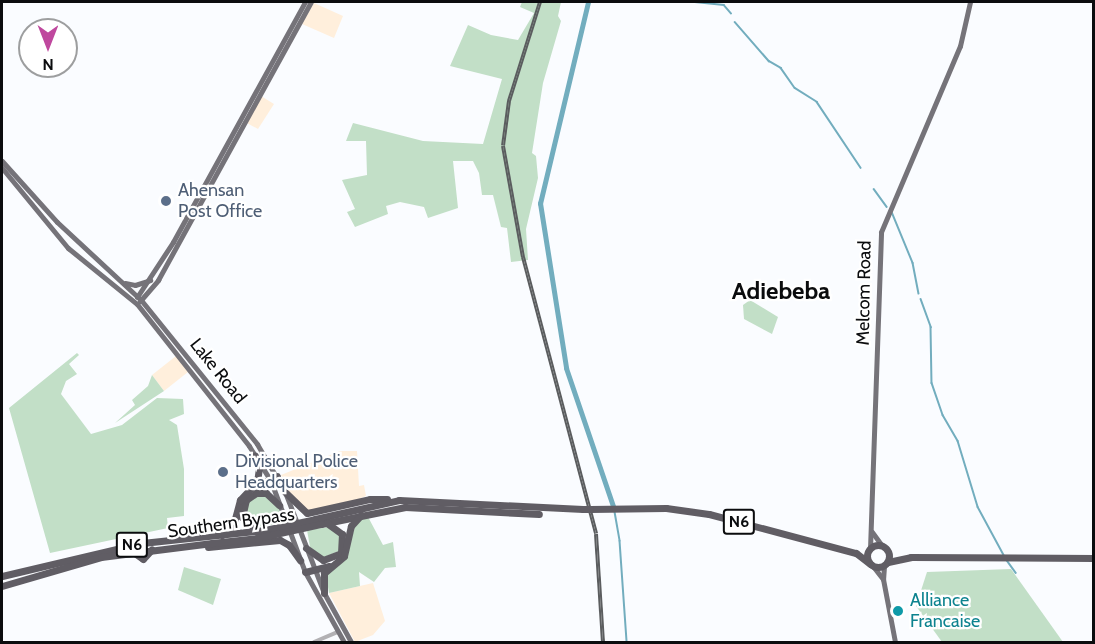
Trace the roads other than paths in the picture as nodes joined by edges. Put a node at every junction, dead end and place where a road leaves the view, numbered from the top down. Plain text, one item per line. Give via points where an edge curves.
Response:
1 (305, 2) edge
2 (311, 2) edge
3 (970, 2) edge
4 (2, 161) edge
5 (2, 168) edge
6 (152, 280) junction
7 (122, 282) junction
8 (150, 291) junction
9 (137, 301) junction
10 (150, 310) junction
11 (255, 456) junction
12 (274, 477) junction
13 (254, 486) junction
14 (285, 492) junction
15 (399, 500) junction
16 (279, 505) junction
17 (365, 512) junction
18 (526, 512) junction
19 (320, 522) junction
20 (262, 531) junction
21 (871, 531) junction
22 (222, 535) junction
23 (196, 544) junction
24 (884, 547) junction
25 (306, 548) junction
26 (869, 550) junction
27 (856, 553) junction
28 (911, 557) junction
29 (1094, 558) edge
30 (300, 560) junction
31 (886, 564) junction
32 (331, 565) junction
33 (871, 565) junction
34 (314, 570) junction
35 (305, 573) junction
36 (2, 576) edge
37 (883, 579) junction
38 (2, 586) edge
39 (324, 593) junction
40 (340, 630) junction
41 (314, 642) edge
42 (344, 642) edge
43 (351, 642) edge
44 (895, 642) edge

1 - 6 main road
2 - 8 main road
3 - 21 main road, Melcom Road via 960,46 881,232
4 - 7 main road, Lake Road via 57,222
5 - 9 main road, Lake Road via 68,248
6 - 7 main road via 135,285
6 - 9 main road
7 - 9 main road, Lake Road
8 - 9 main road
8 - 10 main road
9 - 10 main road, Lake Road
9 - 11 main road, Lake Road
10 - 12 main road, Lake Road via 257,444
11 - 12 main road, Lake Road
11 - 13 highway via 259,468
12 - 13 highway
12 - 14 main road, Lake Road
12 - 16 main road, Lake Road
13 - 22 highway via 240,500 233,526
14 - 15 highway via 307,513 370,499
14 - 25 main road, Lake Road
15 - 18 highway, Southern Bypass / N6 via 459,501
15 - 19 highway, Southern Bypass / N6
16 - 20 highway via 266,493 256,493 246,500 242,517
16 - 30 main road, Lake Road
17 - 18 highway, Southern Bypass / N6 via 421,507
17 - 19 highway, Southern Bypass / N6
17 - 32 highway via 351,526 344,556
18 - 27 highway, Southern Bypass / N6 via 666,508 709,514
19 - 20 highway, Southern Bypass / N6, bridge
19 - 23 highway, Southern Bypass / N6, bridge via 257,538
19 - 25 highway via 342,534 341,553 323,560
20 - 22 highway, Southern Bypass / N6
21 - 24 main road
21 - 26 main road, Melcom Road
22 - 36 highway, Southern Bypass / N6 via 100,551
23 - 30 highway via 208,547 280,540 289,544
23 - 38 highway, Southern Bypass / N6 via 133,552
24 - 26 highway, N6
24 - 28 highway
24 - 31 highway
25 - 34 main road, Lake Road
26 - 27 highway, Southern Bypass / N6
26 - 33 highway
27 - 33 highway, Southern Bypass / N6
28 - 29 highway
28 - 31 highway
30 - 35 main road, Lake Road
31 - 33 highway
31 - 37 main road
32 - 34 highway
32 - 39 highway via 323,575
33 - 37 main road
34 - 35 highway
34 - 39 main road, Lake Road
35 - 40 main road, Lake Road
37 - 44 main road
39 - 40 main road, Lake Road
40 - 41 street
40 - 42 main road, Lake Road
40 - 43 main road, Lake Road

